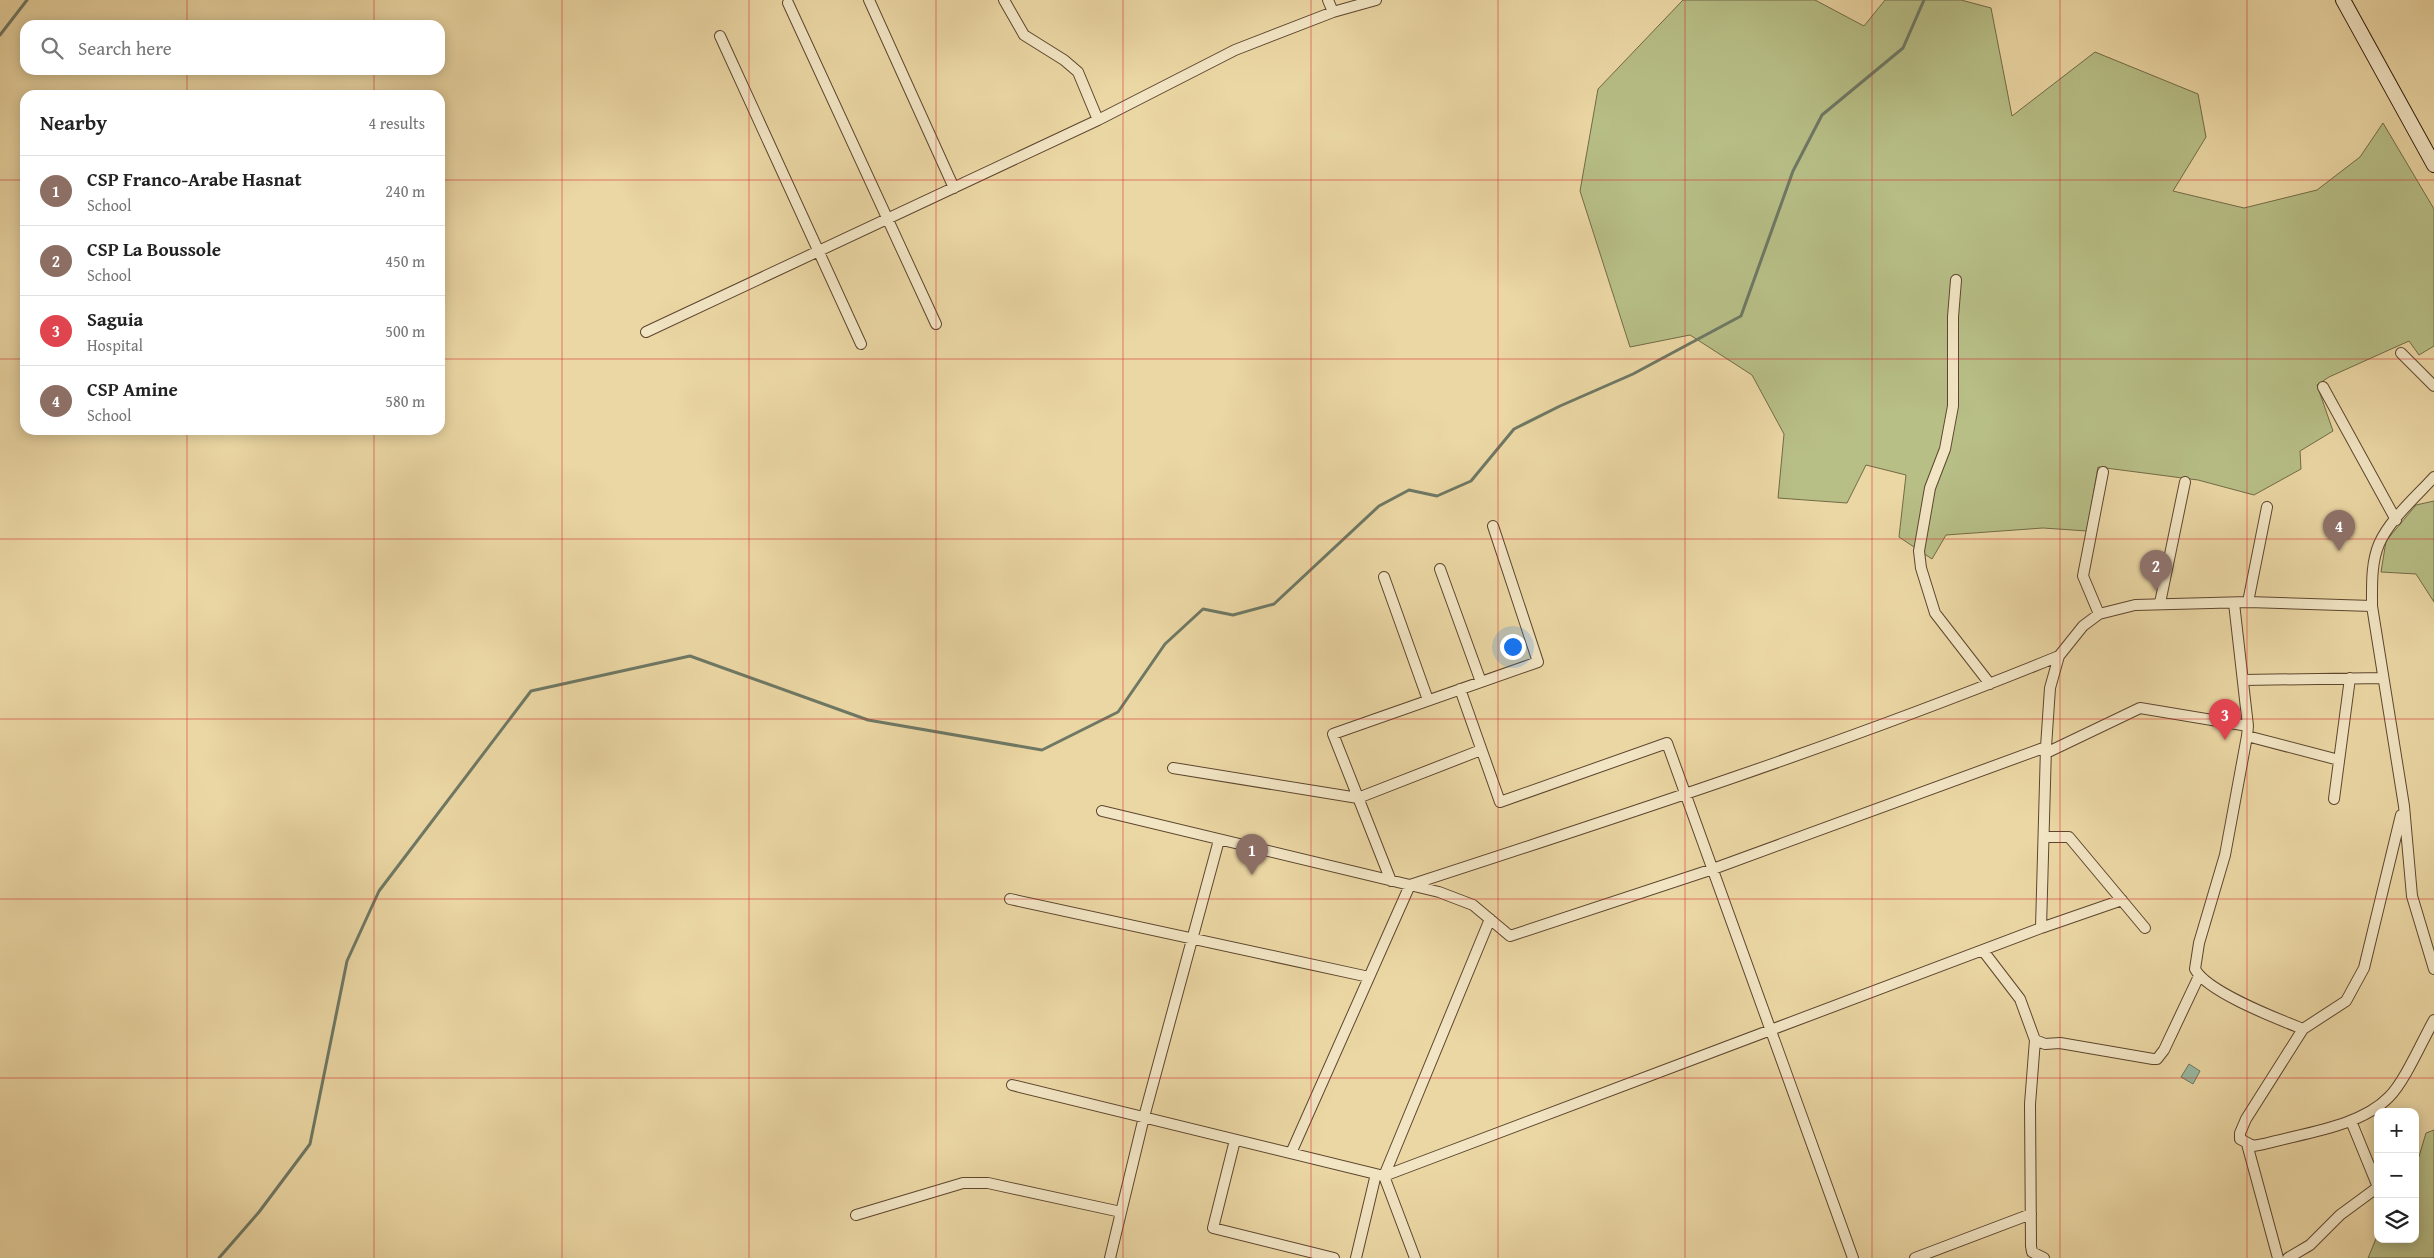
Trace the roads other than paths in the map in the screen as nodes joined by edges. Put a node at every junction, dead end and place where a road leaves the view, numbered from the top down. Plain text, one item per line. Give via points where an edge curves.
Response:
1 (869, 0) edge
2 (1004, 0) edge
3 (1328, 0) edge
4 (1376, 0) edge
5 (2343, 0) edge
6 (788, 3) dead end
7 (1333, 12) junction
8 (720, 36) dead end
9 (1098, 120) junction
10 (2434, 165) edge
11 (954, 188) junction
12 (888, 219) junction
13 (818, 251) junction
14 (1956, 280) dead end
15 (936, 324) dead end
16 (646, 332) dead end
17 (861, 344) dead end
18 (2401, 354) dead end
19 (2434, 386) edge
20 (2322, 387) dead end
21 (2103, 472) dead end
22 (2434, 477) edge
23 (2185, 482) dead end
24 (2267, 508) dead end
25 (2396, 520) junction
26 (1493, 526) dead end
27 (1440, 569) dead end
28 (1384, 577) dead end
29 (2248, 602) junction
30 (2160, 603) junction
31 (2234, 603) junction
32 (2372, 606) junction
33 (2099, 614) junction
34 (2059, 656) junction
35 (2350, 678) junction
36 (2383, 678) junction
37 (2243, 680) junction
38 (1481, 682) junction
39 (1990, 684) junction
40 (1460, 689) junction
41 (1428, 700) junction
42 (2247, 731) junction
43 (1481, 750) junction
44 (2046, 750) junction
45 (2339, 760) junction
46 (1173, 768) dead end
47 (1686, 794) junction
48 (1358, 798) junction
49 (2334, 799) dead end
50 (2404, 806) junction
51 (1102, 812) dead end
52 (2044, 837) junction
53 (1219, 840) junction
54 (1713, 869) junction
55 (1391, 881) junction
56 (1410, 885) junction
57 (1010, 899) dead end
58 (2122, 900) junction
59 (1490, 919) junction
60 (2041, 928) junction
61 (2145, 928) dead end
62 (1192, 940) junction
63 (1984, 952) junction
64 (2434, 969) edge
65 (2200, 976) junction
66 (1369, 978) junction
67 (2434, 1020) edge
68 (2303, 1029) junction
69 (1769, 1030) junction
70 (2035, 1040) junction
71 (1012, 1085) dead end
72 (1144, 1117) junction
73 (2351, 1121) junction
74 (1235, 1140) junction
75 (2247, 1144) junction
76 (1291, 1153) junction
77 (1380, 1175) junction
78 (2374, 1177) edge
79 (2374, 1190) edge
80 (1122, 1212) junction
81 (2031, 1214) junction
82 (856, 1215) dead end
83 (1110, 1258) edge
84 (1334, 1258) edge
85 (1356, 1258) edge
86 (1415, 1258) edge
87 (1853, 1258) edge
88 (1915, 1258) edge
89 (2044, 1258) edge
90 (2278, 1258) edge
91 (2288, 1258) edge

1 - 11 street
2 - 9 street via 1024,35 1078,72
3 - 7 street
4 - 7 street
5 - 10 main road
6 - 12 street
7 - 9 street via 1234,50
8 - 13 street
9 - 11 street
11 - 12 street
12 - 13 street
12 - 15 street
13 - 16 street
13 - 17 street
14 - 39 street via 1953,406 1945,449 1930,488 1919,551 1935,613
18 - 19 street
20 - 25 street
21 - 33 street via 2083,576
22 - 25 street
23 - 30 street
24 - 29 street
25 - 32 street via 2379,544 2375,557
26 - 38 street via 1538,662
27 - 38 street
28 - 41 street
29 - 31 street
29 - 32 street
30 - 31 street
30 - 33 street
31 - 37 street
32 - 36 street
33 - 34 street via 2083,626
34 - 39 street
34 - 44 street via 2050,688
35 - 36 street
35 - 37 street
35 - 45 street
36 - 50 street
37 - 42 street
38 - 40 street
39 - 47 street
40 - 41 street
40 - 43 street
41 - 48 street via 1333,734
42 - 44 street via 2140,708
42 - 45 street
42 - 65 street via 2225,855 2199,943 2195,969
43 - 47 street via 1500,802 1667,743
43 - 48 street
44 - 52 street
44 - 54 street
45 - 49 street
46 - 48 street
47 - 54 street
47 - 56 street
48 - 55 street
50 - 64 street via 2412,896
50 - 68 street via 2364,968 2346,1001
51 - 53 street
52 - 58 street via 2069,837
52 - 60 street
53 - 55 street
53 - 62 street
54 - 59 street via 1510,936
54 - 69 street
55 - 56 street
56 - 59 street via 1473,905
56 - 66 street
57 - 62 street
58 - 60 street
58 - 61 street
59 - 77 street
60 - 63 street
62 - 66 street
62 - 72 street
63 - 69 street
63 - 70 street via 2020,999
65 - 68 street via 2235,1000
65 - 70 street via 2158,1059
66 - 76 street
67 - 73 street via 2390,1096
68 - 75 street via 2246,1119 2240,1139
69 - 77 street
69 - 87 street
70 - 81 street via 2030,1114
71 - 72 street
72 - 74 street
72 - 80 street
73 - 75 street via 2264,1144
73 - 78 street
74 - 76 street
74 - 84 street via 1213,1228
75 - 90 street
76 - 77 street
77 - 85 street
77 - 86 street
79 - 91 street via 2310,1245
80 - 82 street via 988,1183 963,1183
80 - 83 street
81 - 88 street
81 - 89 street via 2032,1252

